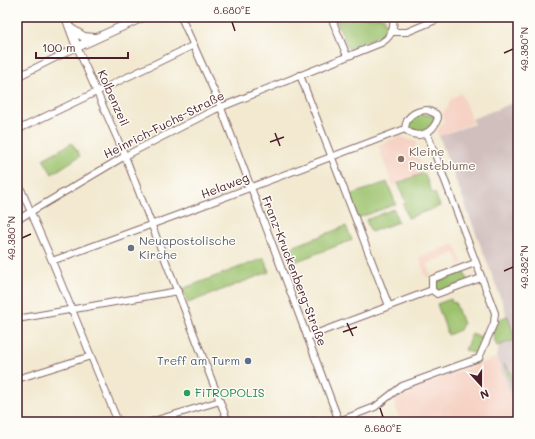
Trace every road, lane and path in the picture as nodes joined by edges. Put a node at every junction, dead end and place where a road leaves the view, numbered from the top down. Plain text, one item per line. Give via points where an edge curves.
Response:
1 (66, 17) edge
2 (143, 17) edge
3 (181, 17) edge
4 (331, 17) edge
5 (393, 17) edge
6 (443, 17) edge
7 (70, 29) junction
8 (392, 32) junction
9 (96, 38) junction
10 (194, 45) junction
11 (78, 47) junction
12 (347, 56) junction
13 (300, 75) junction
14 (17, 77) edge
15 (96, 91) junction
16 (221, 107) junction
17 (405, 129) junction
18 (17, 130) edge
19 (427, 133) junction
20 (125, 156) junction
21 (332, 157) junction
22 (17, 180) edge
23 (251, 187) junction
24 (31, 212) junction
25 (17, 220) edge
26 (152, 225) junction
27 (52, 261) junction
28 (475, 263) junction
29 (481, 278) junction
30 (432, 290) junction
31 (178, 292) junction
32 (388, 306) junction
33 (72, 310) junction
34 (17, 319) edge
35 (307, 337) junction
36 (91, 356) junction
37 (17, 378) edge
38 (220, 401) junction
39 (339, 421) junction
40 (118, 422) edge
41 (150, 422) edge
42 (228, 422) edge
43 (303, 422) edge
44 (319, 422) edge
45 (331, 422) edge

1 - 7 street, Kolbenzeil
2 - 9 street
3 - 10 street, Franz-Kruckenberg-Straße
4 - 12 street
5 - 8 street
6 - 8 street via 407,32
7 - 9 street via 84,37
7 - 11 street, Kolbenzeil
8 - 12 street, Heinrich-Fuchs-Straße via 381,43
9 - 11 street
10 - 15 street
10 - 16 street, Franz-Kruckenberg-Straße
11 - 14 street
11 - 15 street, Kolbenzeil
12 - 13 street, Heinrich-Fuchs-Straße
13 - 16 street, Heinrich-Fuchs-Straße
13 - 21 street
15 - 18 street
15 - 20 street, Kolbenzeil
16 - 20 street, Heinrich-Fuchs-Straße
16 - 23 street, Franz-Kruckenberg-Straße
17 - 19 street via 408,133 416,135
17 - 19 street via 408,118 417,112 427,110 436,114 438,118
17 - 21 street, Helaweg
19 - 28 street
20 - 24 street, Heinrich-Fuchs-Straße
20 - 26 street, Kolbenzeil
21 - 23 street, Helaweg
21 - 32 street
22 - 24 street
23 - 26 street, Helaweg
23 - 35 street, Franz-Kruckenberg-Straße
24 - 25 street, Heinrich-Fuchs-Straße
24 - 27 street
26 - 27 street, Helaweg
26 - 31 street, Kolbenzeil
27 - 33 street
28 - 29 street
28 - 30 street via 432,279
29 - 30 street via 437,294
29 - 39 street via 494,314 494,323 479,358 402,386 375,407
30 - 32 street
31 - 33 street
31 - 38 street, Kolbenzeil
32 - 35 street
33 - 34 street
33 - 36 street
35 - 39 street, Franz-Kruckenberg-Straße
36 - 37 street
36 - 40 street
38 - 41 street
38 - 42 street, Kolbenzeil
39 - 45 street
43 - 44 street

